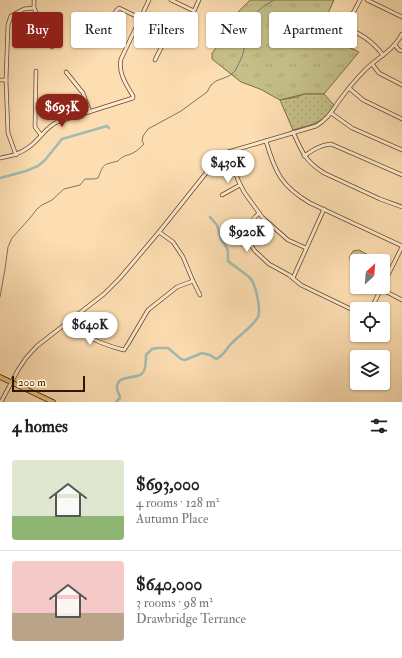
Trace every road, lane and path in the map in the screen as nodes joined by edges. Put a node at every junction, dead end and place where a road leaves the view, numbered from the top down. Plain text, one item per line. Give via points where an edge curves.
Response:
1 (34, 0) edge
2 (149, 0) edge
3 (171, 0) edge
4 (199, 0) edge
5 (360, 0) edge
6 (367, 0) edge
7 (34, 8) junction
8 (36, 12) edge
9 (115, 12) edge
10 (143, 12) edge
11 (134, 15) edge
12 (402, 17) edge
13 (134, 31) edge
14 (402, 34) edge
15 (396, 45) junction
16 (161, 48) edge
17 (402, 51) edge
18 (383, 55) junction
19 (155, 60) dead end
20 (372, 64) junction
21 (36, 71) dead end
22 (66, 72) dead end
23 (0, 80) edge
24 (6, 80) junction
25 (402, 85) edge
26 (349, 88) junction
27 (90, 112) junction
28 (331, 113) junction
29 (402, 119) edge
30 (293, 132) junction
31 (41, 135) junction
32 (266, 141) junction
33 (402, 150) edge
34 (228, 152) junction
35 (16, 155) junction
36 (304, 156) junction
37 (0, 158) edge
38 (402, 175) edge
39 (240, 185) junction
40 (222, 195) dead end
41 (402, 207) edge
42 (324, 209) junction
43 (259, 213) junction
44 (159, 232) junction
45 (402, 246) edge
46 (306, 248) junction
47 (390, 271) edge
48 (293, 278) junction
49 (193, 282) junction
50 (390, 292) edge
51 (200, 295) dead end
52 (402, 300) edge
53 (350, 309) edge
54 (70, 320) junction
55 (0, 377) edge
56 (11, 382) junction
57 (2, 402) edge
58 (53, 402) edge

1 - 7 street
2 - 10 street
3 - 4 street via 194,11
5 - 18 street via 345,28 364,36
6 - 12 street
7 - 8 street
7 - 24 street via 24,9 11,16 8,25
9 - 11 street via 119,8
13 - 27 street via 120,65 122,77 132,98
14 - 15 street
15 - 17 street
15 - 18 street
16 - 19 street
18 - 20 street
20 - 25 street via 379,73
20 - 26 street
21 - 31 street via 35,127
22 - 27 street via 83,93
23 - 24 street
24 - 35 street via 8,133
26 - 28 street
26 - 29 street via 363,100
27 - 31 street via 50,125
28 - 30 street via 316,126
28 - 33 street via 352,128
30 - 32 street
30 - 36 street
31 - 35 street via 30,147
32 - 34 street
32 - 42 street via 277,173 286,186 299,197
34 - 39 street
34 - 44 street via 218,158
35 - 37 street
36 - 38 street via 317,148 331,144
36 - 41 street via 324,173
39 - 40 street
39 - 43 street
42 - 45 street
42 - 46 street
43 - 46 street via 288,240
43 - 48 street via 249,225 248,241 269,264
44 - 49 street via 177,247
44 - 54 street via 104,294
45 - 47 street
46 - 48 street
48 - 53 street via 301,285
49 - 51 street
49 - 54 street via 177,287 148,310 124,350 87,336
50 - 52 street
54 - 56 street via 37,346
55 - 56 main road
56 - 57 street
56 - 58 main road

